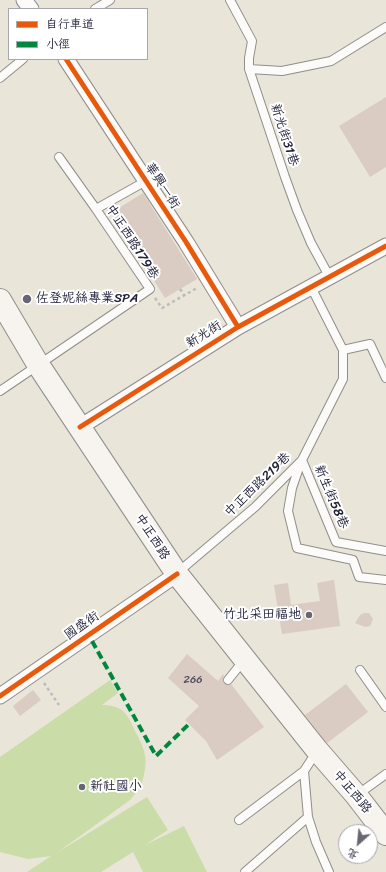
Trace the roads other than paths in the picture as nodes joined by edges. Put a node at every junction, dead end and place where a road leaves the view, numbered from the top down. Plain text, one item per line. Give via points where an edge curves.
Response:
1 (24, 0) edge
2 (110, 0) edge
3 (230, 0) edge
4 (30, 8) edge
5 (97, 8) edge
6 (386, 27) edge
7 (22, 60) edge
8 (67, 60) edge
9 (249, 69) junction
10 (0, 78) edge
11 (59, 157) dead end
12 (146, 181) junction
13 (96, 209) junction
14 (386, 246) edge
15 (329, 276) junction
16 (311, 287) junction
17 (0, 300) edge
18 (238, 326) junction
19 (343, 350) junction
20 (39, 366) junction
21 (386, 378) edge
22 (0, 391) edge
23 (80, 427) junction
24 (302, 460) junction
25 (386, 551) edge
26 (177, 574) junction
27 (386, 580) edge
28 (245, 659) junction
29 (360, 670) dead end
30 (228, 680) dead end
31 (0, 696) edge
32 (386, 707) edge
33 (317, 750) junction
34 (304, 771) junction
35 (386, 774) edge
36 (356, 795) junction
37 (308, 817) junction
38 (239, 820) dead end
39 (386, 834) edge
40 (245, 872) edge
41 (329, 872) edge

1 - 4 street
2 - 5 lane
3 - 9 lane, 新光街31巷 via 252,41
6 - 9 lane via 331,61 282,71
7 - 10 lane
8 - 12 street, 華興一街
9 - 15 lane, 新光街31巷 via 292,196 311,243
11 - 13 lane, 中正西路179巷
12 - 13 lane
12 - 18 street, 華興一街
13 - 20 lane, 中正西路179巷 via 150,289
14 - 15 street, 新光街
15 - 16 street, 新光街
16 - 18 street, 新光街
16 - 19 lane
17 - 20 main road, 中正西路
18 - 23 street, 新光街
19 - 21 lane via 370,344
19 - 24 lane, 中正西路219巷 via 343,378
20 - 22 lane, 中正西路179巷
20 - 23 main road, 中正西路
23 - 26 main road, 中正西路
24 - 25 lane, 新生街58巷 via 336,542
24 - 26 lane, 中正西路219巷 via 255,508
24 - 27 lane via 292,488 288,512 297,548 353,560 359,577
26 - 28 main road, 中正西路
26 - 31 street, 國盛街
28 - 30 lane
28 - 33 main road, 中正西路
29 - 32 lane
33 - 34 lane
33 - 36 main road, 中正西路
34 - 37 lane
34 - 38 lane
35 - 36 lane
36 - 39 main road, 中正西路
37 - 40 lane
37 - 41 lane

